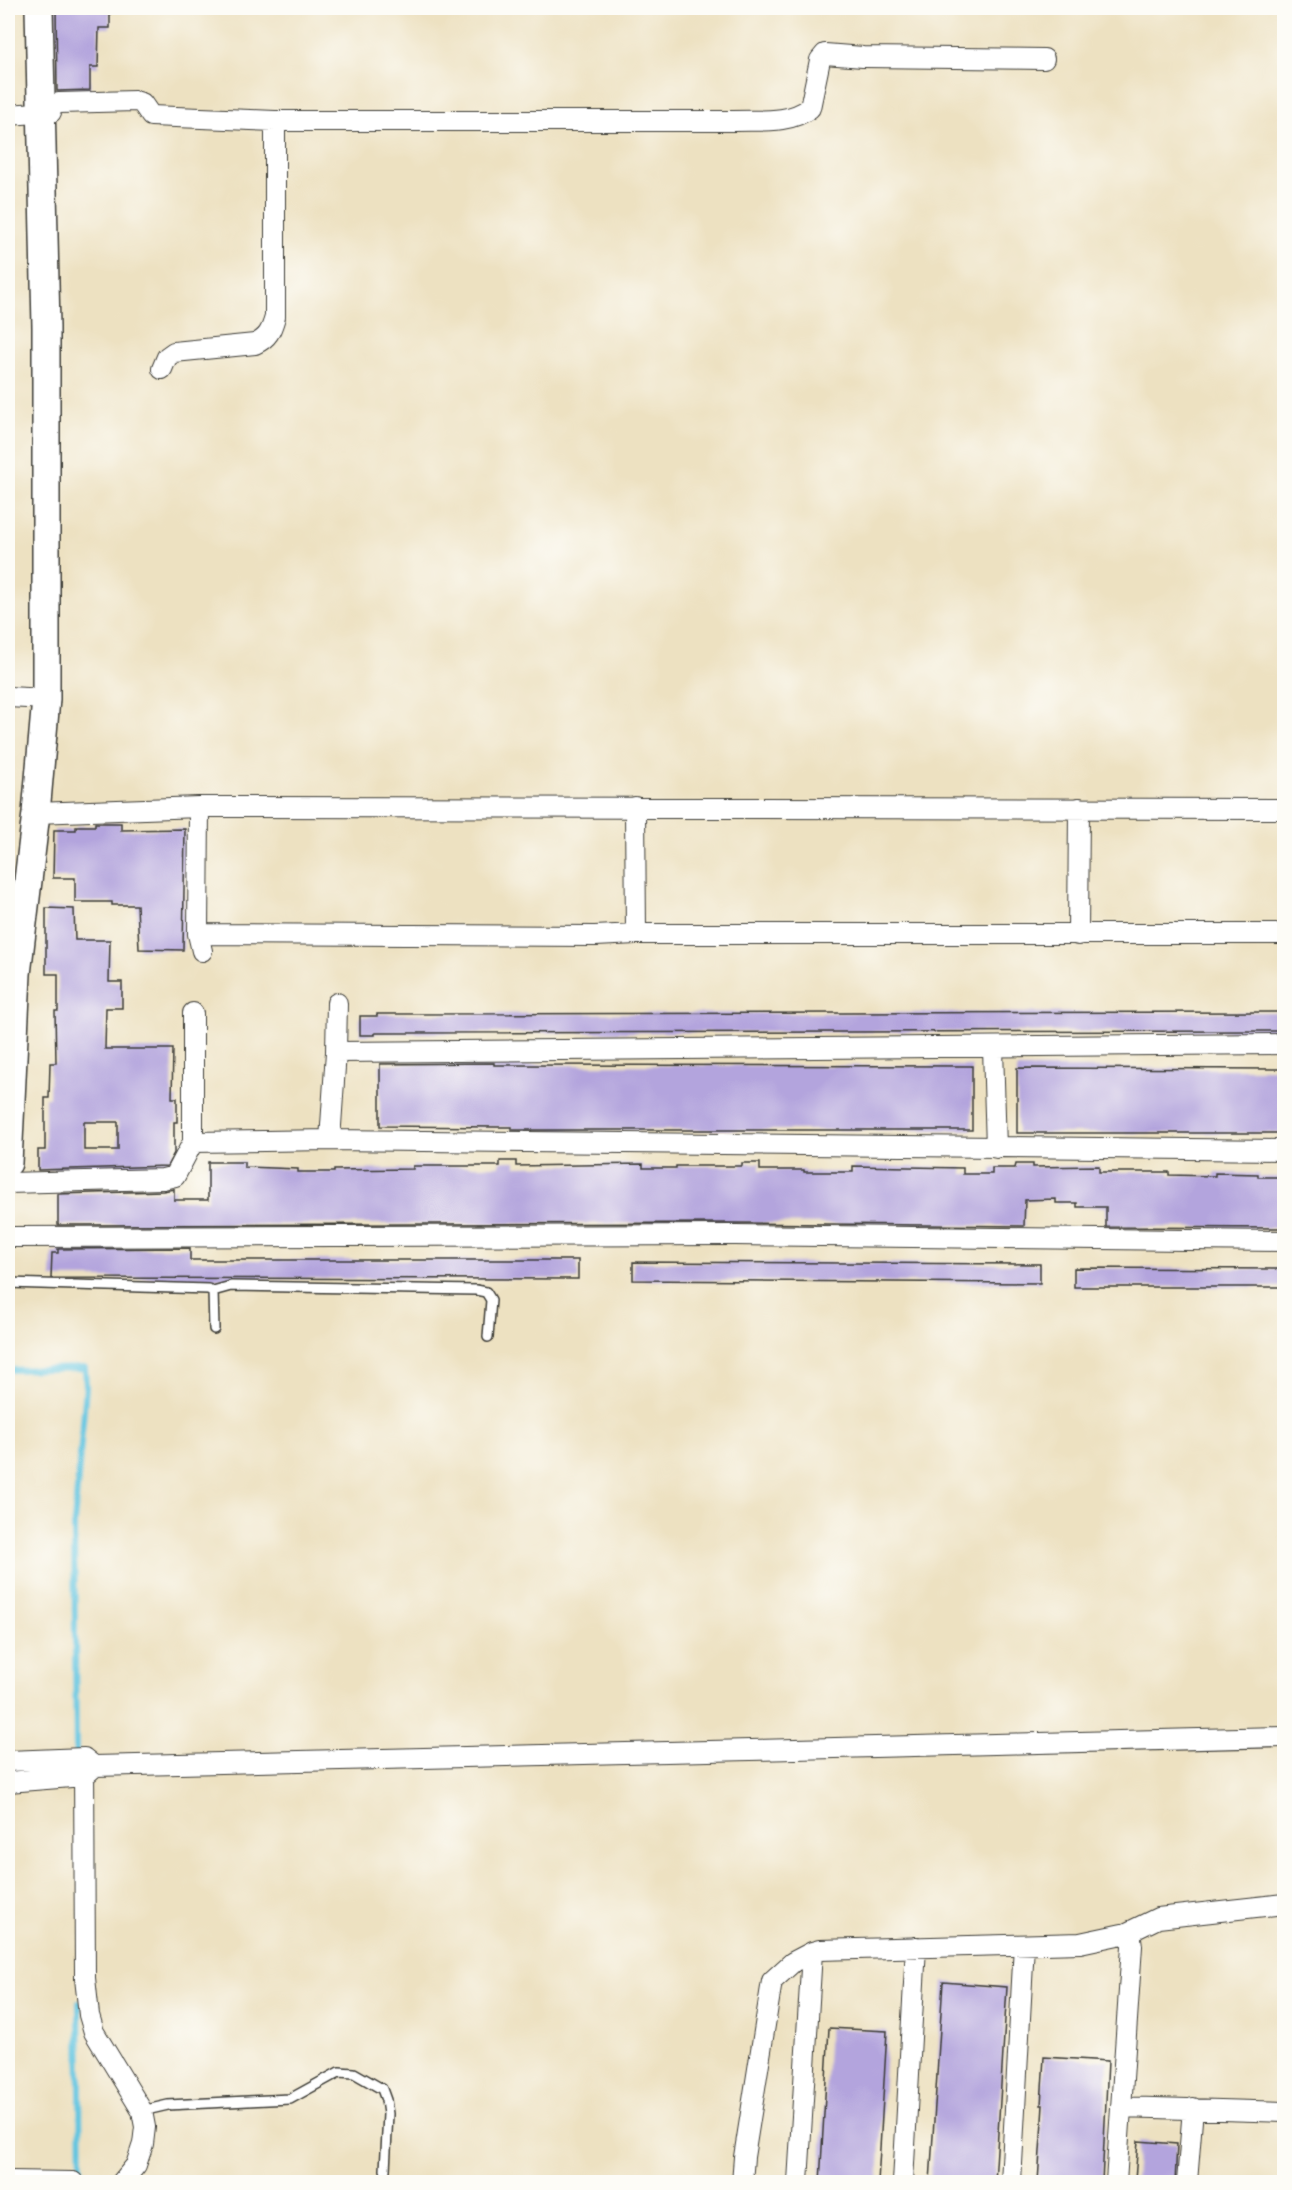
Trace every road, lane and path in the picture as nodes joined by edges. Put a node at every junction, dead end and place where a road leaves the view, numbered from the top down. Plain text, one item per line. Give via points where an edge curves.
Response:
1 (39, 8) edge
2 (1044, 59) dead end
3 (41, 114) junction
4 (8, 115) edge
5 (275, 121) junction
6 (162, 369) dead end
7 (8, 697) edge
8 (46, 699) junction
9 (199, 807) junction
10 (635, 807) junction
11 (1079, 808) junction
12 (1284, 809) edge
13 (44, 814) junction
14 (636, 934) junction
15 (1078, 934) junction
16 (1284, 934) edge
17 (337, 1003) dead end
18 (193, 1013) dead end
19 (1284, 1044) edge
20 (993, 1048) junction
21 (336, 1052) junction
22 (330, 1140) junction
23 (193, 1142) junction
24 (996, 1148) junction
25 (1284, 1150) edge
26 (14, 1178) edge
27 (16, 1237) edge
28 (1284, 1241) edge
29 (8, 1282) edge
30 (213, 1291) junction
31 (214, 1329) dead end
32 (488, 1337) dead end
33 (1284, 1737) edge
34 (8, 1761) edge
35 (79, 1767) junction
36 (8, 1782) edge
37 (1284, 1904) edge
38 (1127, 1934) junction
39 (1024, 1945) junction
40 (916, 1947) junction
41 (812, 1952) junction
42 (1121, 2107) junction
43 (1193, 2108) junction
44 (142, 2111) junction
45 (1284, 2112) edge
46 (385, 2170) dead end
47 (8, 2181) edge
48 (73, 2182) edge
49 (122, 2182) edge
50 (742, 2182) edge
51 (798, 2182) edge
52 (903, 2182) edge
53 (1011, 2182) edge
54 (1116, 2182) edge
55 (1187, 2182) edge

1 - 3 street
2 - 5 street via 825,54 820,60 810,108 801,116 787,119
3 - 4 street
3 - 5 street via 51,112 58,103 135,101 142,103 151,116
3 - 8 street via 46,327
5 - 6 street via 275,317 271,331 255,344 174,352
7 - 8 street
8 - 13 street
9 - 10 street
9 - 13 street
9 - 14 street via 200,942
10 - 11 street
10 - 14 street
11 - 12 street
11 - 15 street
13 - 26 street via 17,974
14 - 15 street
15 - 16 street
17 - 21 street
18 - 23 street
19 - 20 street
20 - 21 street
20 - 24 street
21 - 22 street
22 - 23 street
22 - 24 street
23 - 26 street via 175,1176 169,1179
24 - 25 street
27 - 28 street via 735,1235
29 - 30 lane
30 - 31 lane
30 - 32 lane via 231,1286 476,1290 486,1292 491,1300
33 - 35 street
34 - 35 street
35 - 36 street
35 - 44 street via 89,2015 94,2032
37 - 38 street via 1158,1918
38 - 39 street via 1080,1943
38 - 42 street via 1132,1946
39 - 40 street
39 - 53 street
40 - 41 street
40 - 52 street
41 - 50 street via 793,1962 772,1981
41 - 51 street
42 - 43 street
42 - 54 street
43 - 45 street
43 - 55 street
44 - 46 lane via 168,2105 290,2099 339,2072 354,2073 382,2089 386,2100
44 - 49 street via 143,2144 136,2165
47 - 48 street

